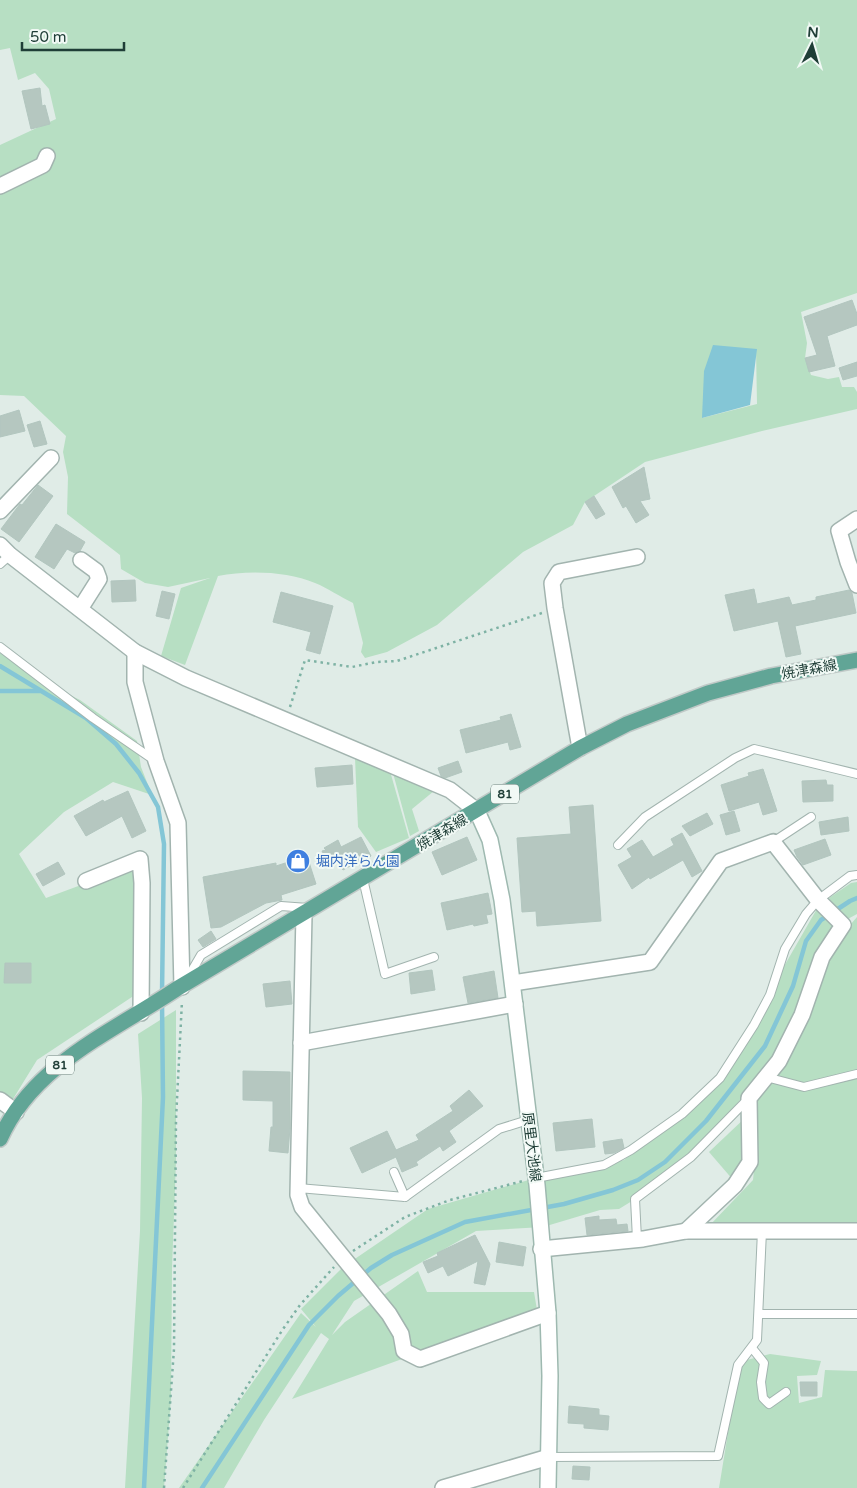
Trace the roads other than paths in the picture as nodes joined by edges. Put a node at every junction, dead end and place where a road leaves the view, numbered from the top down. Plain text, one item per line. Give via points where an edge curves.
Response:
1 (48, 156) dead end
2 (0, 186) edge
3 (51, 458) dead end
4 (0, 511) edge
5 (857, 519) edge
6 (3, 555) edge
7 (637, 556) dead end
8 (81, 560) dead end
9 (857, 585) edge
10 (80, 609) junction
11 (0, 647) edge
12 (135, 652) junction
13 (857, 660) edge
14 (580, 748) junction
15 (156, 761) junction
16 (857, 774) edge
17 (477, 811) junction
18 (811, 817) dead end
19 (773, 842) junction
20 (618, 845) dead end
21 (857, 875) edge
22 (363, 879) junction
23 (86, 881) dead end
24 (818, 900) junction
25 (308, 911) junction
26 (260, 919) junction
27 (268, 935) junction
28 (434, 957) dead end
29 (513, 983) junction
30 (180, 988) junction
31 (515, 1004) junction
32 (141, 1013) junction
33 (301, 1042) junction
34 (857, 1074) edge
35 (766, 1077) junction
36 (749, 1098) junction
37 (0, 1100) edge
38 (16, 1112) junction
39 (528, 1120) junction
40 (0, 1139) edge
41 (394, 1172) dead end
42 (536, 1182) junction
43 (298, 1188) junction
44 (405, 1197) junction
45 (686, 1231) junction
46 (762, 1231) junction
47 (857, 1231) edge
48 (637, 1240) junction
49 (541, 1249) junction
50 (548, 1313) junction
51 (759, 1314) junction
52 (857, 1314) edge
53 (752, 1348) junction
54 (786, 1392) dead end
55 (549, 1457) junction
56 (443, 1488) edge
57 (548, 1488) edge

1 - 2 street via 43,165
3 - 4 street
5 - 9 street via 839,531
6 - 10 street
7 - 14 street via 559,572 552,583
8 - 10 street via 96,571 99,579
10 - 12 street
11 - 15 lane
12 - 15 street via 135,682
12 - 17 street via 186,678 450,790
13 - 14 main road, 焼津森線 / 81 via 771,676 708,693 627,724
14 - 17 main road, 焼津森線 / 81
15 - 30 street via 178,823
16 - 20 lane via 754,749 645,817
17 - 22 main road, 焼津森線 / 81
17 - 29 street, 原里大池線 via 490,840
18 - 19 lane
19 - 24 street
19 - 29 street via 721,861 650,962
21 - 24 lane via 850,876
22 - 25 main road, 焼津森線 / 81
22 - 28 lane via 385,974
23 - 32 street via 140,859
24 - 35 street via 842,925 822,957 802,1015 780,1061
24 - 42 lane via 785,949 770,995 720,1078 682,1114 631,1150 604,1165
25 - 26 lane via 280,906
25 - 27 main road, 焼津森線 / 81
25 - 33 street
26 - 27 lane
26 - 30 lane via 201,955
27 - 30 main road, 焼津森線 / 81
29 - 31 street, 原里大池線
30 - 32 main road, 焼津森線 / 81
31 - 33 street
31 - 39 street, 原里大池線
32 - 38 main road, 焼津森線 / 81 via 94,1039 43,1078
33 - 43 street
34 - 35 lane via 804,1087
35 - 36 street
36 - 45 street via 750,1162 735,1185
36 - 48 lane via 691,1156 635,1200
37 - 38 street
38 - 40 main road, 焼津森線 / 81
39 - 42 street, 原里大池線
39 - 44 lane via 499,1129
41 - 44 lane
42 - 49 street, 原里大池線
43 - 44 lane
43 - 50 street via 302,1207 389,1314 401,1334 404,1351 420,1360
45 - 46 street
45 - 48 street
46 - 47 street
46 - 51 lane
48 - 49 street
49 - 50 street, 原里大池線
50 - 55 street, 原里大池線
51 - 52 lane
51 - 53 lane via 757,1340
53 - 54 lane via 764,1363 763,1398 769,1404
53 - 55 lane via 738,1365 718,1456
55 - 56 street
55 - 57 street, 原里大池線

